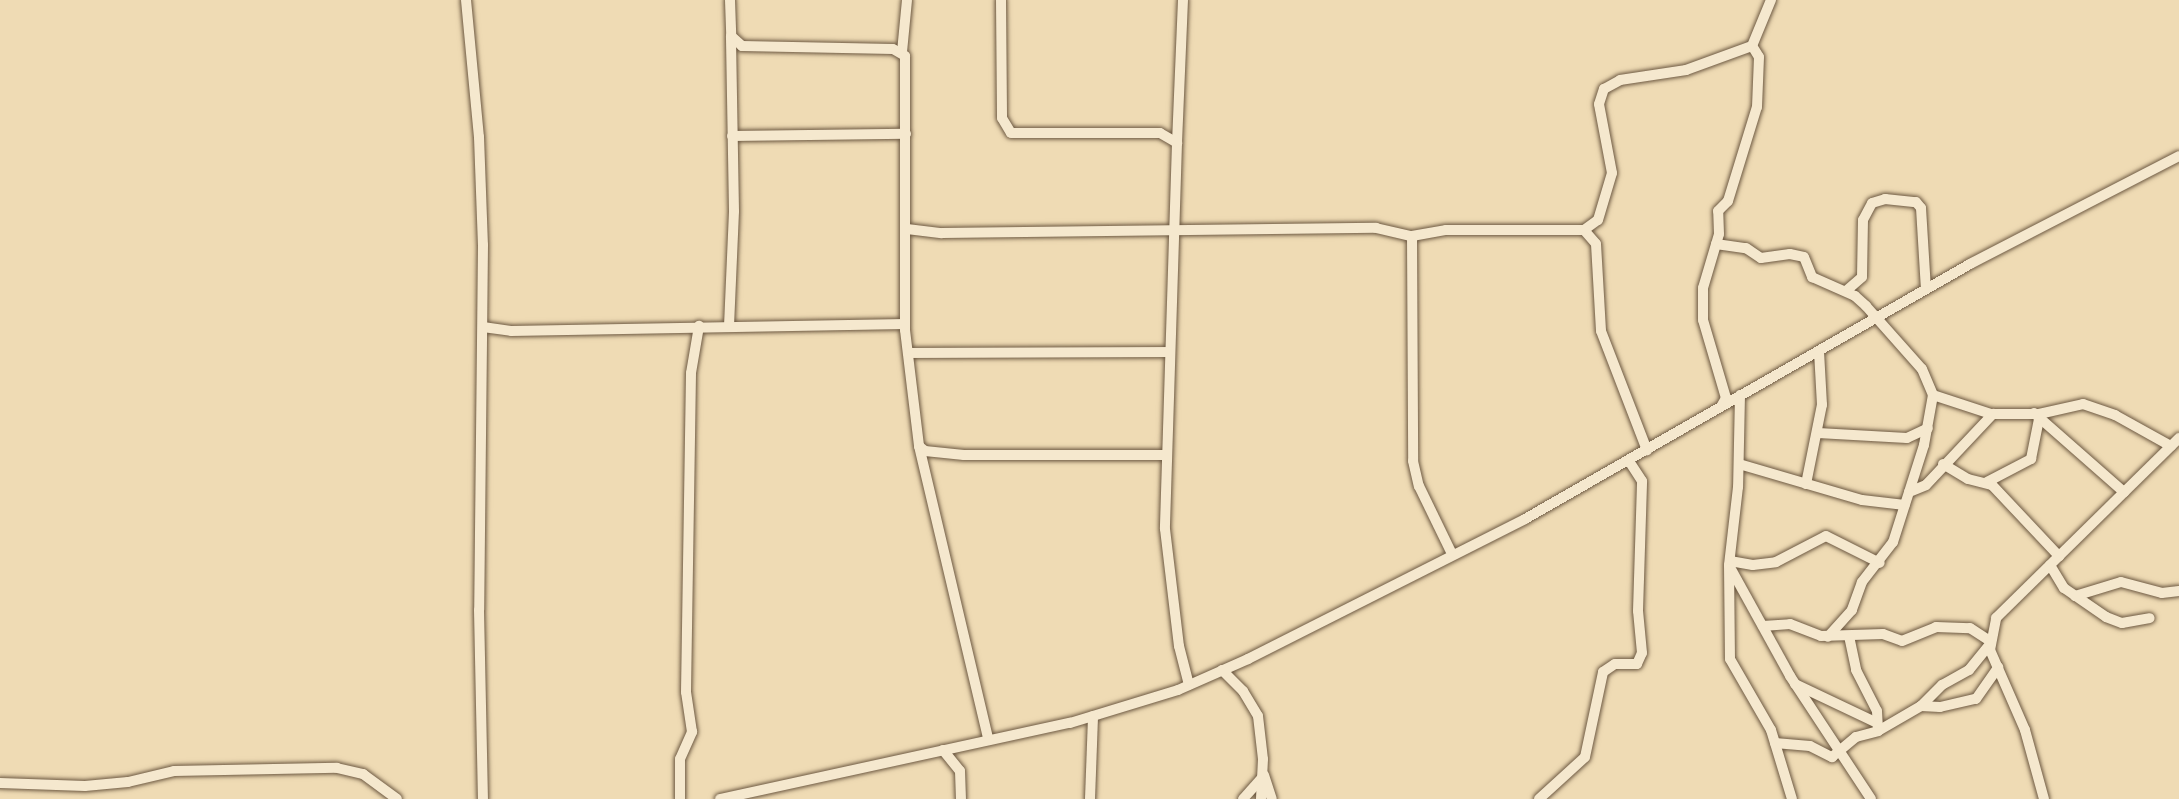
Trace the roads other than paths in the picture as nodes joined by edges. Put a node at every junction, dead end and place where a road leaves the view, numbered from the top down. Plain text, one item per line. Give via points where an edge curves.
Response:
1 (466, 0) edge
2 (730, 0) edge
3 (907, 0) edge
4 (1001, 0) edge
5 (1183, 0) edge
6 (1771, 0) edge
7 (731, 36) junction
8 (1752, 46) junction
9 (902, 52) junction
10 (906, 134) junction
11 (732, 136) junction
12 (1177, 143) junction
13 (2179, 156) edge
14 (907, 229) junction
15 (1584, 230) junction
16 (1173, 231) junction
17 (1412, 236) junction
18 (1716, 244) junction
19 (1926, 289) junction
20 (1846, 291) junction
21 (1875, 320) junction
22 (905, 324) junction
23 (699, 326) junction
24 (729, 326) junction
25 (483, 327) junction
26 (1169, 352) junction
27 (1819, 352) junction
28 (910, 353) junction
29 (1740, 395) junction
30 (1933, 395) junction
31 (1721, 405) junction
32 (1993, 414) junction
33 (2037, 416) junction
34 (1928, 428) junction
35 (1818, 433) junction
36 (2176, 443) edge
37 (919, 446) junction
38 (1647, 450) junction
39 (1167, 456) junction
40 (1629, 461) junction
41 (1739, 464) junction
42 (1944, 464) junction
43 (1987, 482) junction
44 (1806, 484) junction
45 (1909, 492) junction
46 (2124, 492) junction
47 (1905, 505) junction
48 (1452, 554) junction
49 (2059, 556) junction
50 (1729, 563) junction
51 (1881, 563) junction
52 (2050, 565) junction
53 (2179, 591) edge
54 (2075, 596) junction
55 (2150, 618) dead end
56 (1763, 626) junction
57 (1849, 636) junction
58 (1828, 637) junction
59 (1990, 643) junction
60 (1998, 667) junction
61 (1222, 670) junction
62 (1795, 684) junction
63 (1189, 685) junction
64 (1921, 706) junction
65 (1093, 716) junction
66 (1878, 727) junction
67 (988, 739) junction
68 (1775, 743) junction
69 (943, 750) junction
70 (1838, 751) junction
71 (1263, 775) junction
72 (0, 783) edge
73 (397, 799) edge
74 (483, 799) edge
75 (680, 799) edge
76 (720, 799) edge
77 (961, 799) edge
78 (1090, 799) edge
79 (1242, 799) edge
80 (1261, 799) edge
81 (1272, 799) edge
82 (1539, 799) edge
83 (1792, 799) edge
84 (1871, 799) edge
85 (2044, 799) edge

1 - 25 street via 480,137
2 - 7 street
3 - 9 street
4 - 12 street via 1002,118 1011,133 1160,133
5 - 12 street
6 - 8 street
7 - 9 street via 735,43 753,47
7 - 11 street
8 - 15 street via 1686,70 1620,80 1604,89 1599,104 1612,173 1598,219
8 - 18 street via 1759,57 1757,107 1728,201 1718,211
9 - 10 street
10 - 11 street
10 - 14 street
11 - 24 street
12 - 16 street
13 - 19 street
14 - 16 street via 942,233
14 - 22 street
15 - 17 street via 1446,230
15 - 38 street via 1596,244 1602,338
16 - 17 street via 1376,228
16 - 26 street
17 - 48 street via 1413,461 1419,486
18 - 20 street via 1746,248 1761,258 1799,255 1807,260 1812,276
18 - 31 street via 1703,288 1703,320 1726,398
19 - 20 street via 1921,208 1916,202 1885,199 1872,202 1863,220 1862,277
19 - 21 street
20 - 21 street via 1866,306
21 - 27 street
21 - 30 street via 1922,369
22 - 24 street
22 - 28 street
23 - 24 street
23 - 25 street via 511,331
23 - 75 street via 691,373 686,692 692,732 680,759
25 - 74 street
26 - 28 street
26 - 39 street
27 - 29 street
27 - 35 street via 1823,377
28 - 37 street
29 - 31 street
29 - 41 street
30 - 32 street
30 - 34 street
31 - 38 street
32 - 33 street
32 - 42 street
33 - 36 street via 2075,404 2090,406
33 - 43 street via 2031,459
33 - 46 street
34 - 35 street via 1907,438
34 - 45 street
35 - 44 street
36 - 46 street
37 - 39 street via 925,451 964,455
37 - 67 street
38 - 40 street
39 - 63 street via 1166,543 1179,646
40 - 48 street
40 - 82 street via 1642,481 1638,611 1642,653 1637,664 1615,664 1603,672 1585,757
41 - 44 street
41 - 50 street
42 - 43 street via 1968,479
42 - 45 street via 1926,485
43 - 49 street
44 - 47 street via 1862,500
45 - 47 street
46 - 49 street
47 - 51 street
48 - 61 street
49 - 52 street
50 - 51 street via 1776,562 1826,536
50 - 56 street
50 - 68 street via 1730,659 1761,706
51 - 58 street via 1862,582 1852,610
52 - 54 street via 2058,581
52 - 59 street via 1996,618
53 - 54 street via 2162,593 2121,582
54 - 55 street via 2116,621
56 - 58 street via 1798,625
56 - 62 street
57 - 58 street
57 - 59 street via 1883,634 1908,641 1936,627 1970,628
57 - 66 street via 1856,670 1877,711
59 - 60 street
59 - 64 street via 1969,670 1942,685
60 - 64 street via 1976,699
60 - 85 street via 2025,730
61 - 63 street
61 - 71 street via 1243,691 1258,716
62 - 66 street
62 - 70 street
63 - 65 street
64 - 66 street
65 - 67 street
65 - 78 street
66 - 70 street
67 - 69 street
68 - 70 street via 1810,746 1829,758
68 - 83 street
69 - 76 street
69 - 77 street via 960,771
70 - 84 street
71 - 79 street
71 - 80 street
71 - 81 street
72 - 73 street via 85,786 174,771 337,768 363,774

